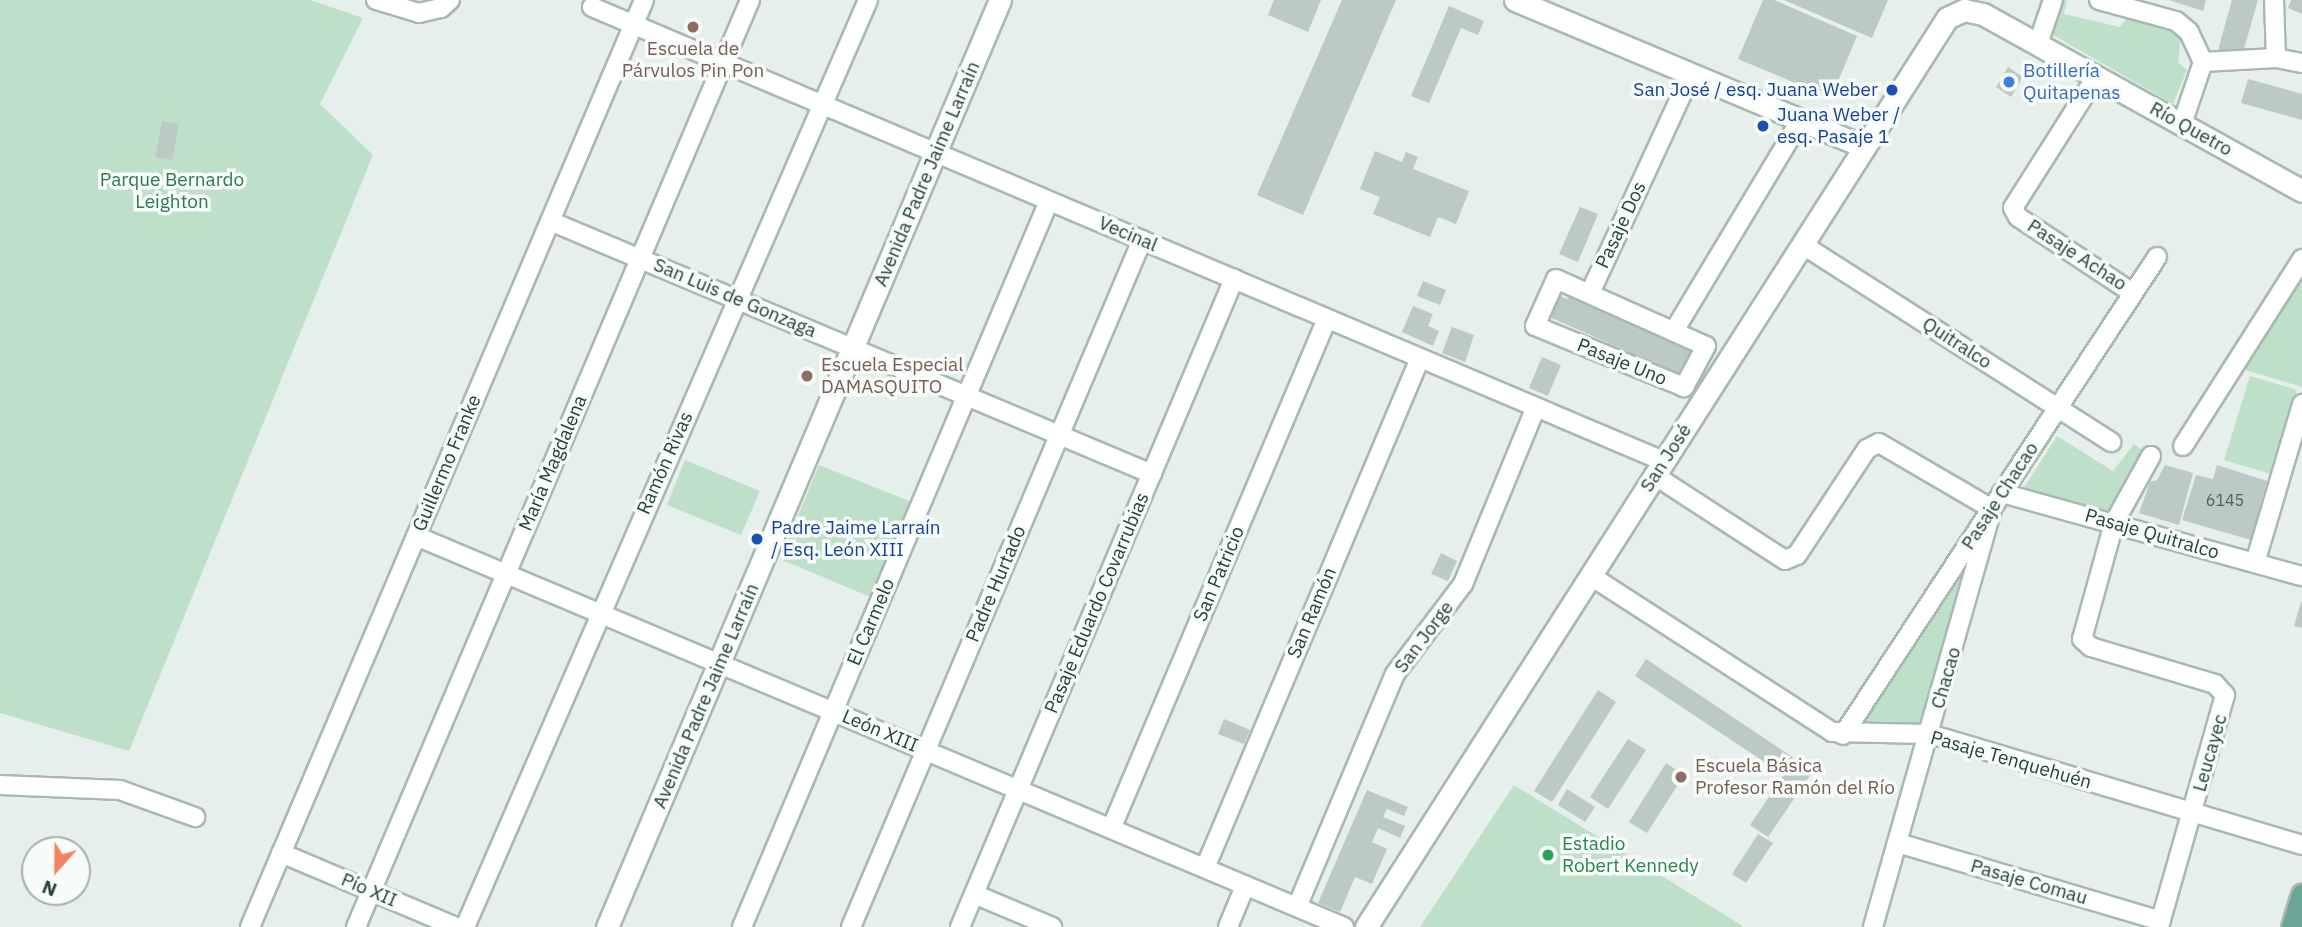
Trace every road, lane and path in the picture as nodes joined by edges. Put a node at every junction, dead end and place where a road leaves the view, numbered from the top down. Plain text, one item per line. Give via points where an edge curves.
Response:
1 (376, 0) edge
2 (644, 0) edge
3 (750, 0) edge
4 (868, 0) edge
5 (1000, 0) edge
6 (1515, 0) edge
7 (2053, 0) edge
8 (2099, 0) edge
9 (2274, 0) edge
10 (445, 4) edge
11 (1966, 5) edge
12 (592, 7) dead end
13 (634, 24) junction
14 (2038, 44) junction
15 (2276, 58) junction
16 (2203, 62) junction
17 (724, 63) junction
18 (2302, 63) edge
19 (1690, 74) junction
20 (2096, 77) junction
21 (823, 105) junction
22 (1801, 120) junction
23 (2182, 124) junction
24 (1864, 147) junction
25 (936, 153) junction
26 (2302, 191) edge
27 (1049, 201) junction
28 (550, 220) junction
29 (1142, 240) junction
30 (1803, 245) junction
31 (2157, 257) dead end
32 (640, 258) junction
33 (2302, 259) edge
34 (1234, 279) junction
35 (1590, 293) junction
36 (2133, 293) junction
37 (737, 300) junction
38 (1327, 319) junction
39 (1674, 331) junction
40 (853, 348) junction
41 (1420, 358) junction
42 (966, 396) junction
43 (2302, 404) edge
44 (1536, 407) junction
45 (2058, 408) junction
46 (1059, 435) junction
47 (2111, 442) dead end
48 (2183, 446) dead end
49 (2151, 456) dead end
50 (1659, 468) junction
51 (1152, 474) junction
52 (2002, 493) junction
53 (1992, 509) junction
54 (2114, 523) junction
55 (416, 536) junction
56 (2255, 562) junction
57 (506, 573) junction
58 (1591, 576) junction
59 (2302, 576) edge
60 (599, 613) junction
61 (719, 663) junction
62 (833, 712) junction
63 (1930, 734) junction
64 (1843, 735) junction
65 (926, 751) junction
66 (0, 785) edge
67 (1018, 789) junction
68 (2192, 812) junction
69 (195, 817) dead end
70 (1111, 829) junction
71 (1898, 843) junction
72 (2302, 845) edge
73 (282, 853) junction
74 (1205, 868) junction
75 (1245, 886) junction
76 (371, 891) junction
77 (974, 894) junction
78 (2302, 895) edge
79 (1297, 907) junction
80 (2160, 924) edge
81 (250, 927) edge
82 (356, 927) edge
83 (456, 927) edge
84 (465, 927) edge
85 (607, 927) edge
86 (742, 927) edge
87 (851, 927) edge
88 (960, 927) edge
89 (1052, 927) edge
90 (1228, 927) edge
91 (1344, 927) edge
92 (1366, 927) edge
93 (1873, 927) edge
94 (2292, 927) edge

1 - 10 street via 419,13
2 - 13 street, Guillermo Franke
3 - 17 street, María Magdalena
4 - 21 street, Ramón Rivas
5 - 25 street, Avenida Padre Jaime Larraín
6 - 19 street
7 - 14 street
8 - 16 street via 2176,20 2189,32
9 - 15 street
11 - 14 street, Río Quetro
11 - 24 street, San José via 1947,18
12 - 13 street, Vecinal
13 - 17 street, Vecinal
13 - 28 street, Guillermo Franke
14 - 20 street, Río Quetro
15 - 16 street
15 - 18 street
16 - 23 street
17 - 21 street, Vecinal
17 - 32 street, María Magdalena
19 - 22 street
19 - 35 street, Pasaje Dos
20 - 23 street, Río Quetro
20 - 36 street, Pasaje Achao via 2013,208 2018,217
21 - 25 street, Vecinal
21 - 37 street, Ramón Rivas
22 - 24 street
22 - 39 street
23 - 26 street, Río Quetro
24 - 30 street, San José
25 - 27 street, Vecinal
25 - 40 street, Avenida Padre Jaime Larraín
27 - 29 street, Vecinal
27 - 42 street, El Carmelo
28 - 32 street, San Luis de Gonzaga
28 - 55 street, Guillermo Franke
29 - 34 street, Vecinal
29 - 46 street, Padre Hurtado
30 - 45 street, Quitralco
30 - 50 street, San José
31 - 36 street, Pasaje Chacao
32 - 37 street, San Luis de Gonzaga
32 - 57 street, María Magdalena
33 - 48 street
34 - 38 street, Vecinal
34 - 51 street, Pasaje Eduardo Covarrubias
35 - 39 street, Pasaje Dos
35 - 39 street, Pasaje Uno via 1556,279 1535,326 1684,387 1706,346
36 - 45 street, Pasaje Chacao
37 - 40 street, San Luis de Gonzaga
37 - 60 street, Ramón Rivas
38 - 41 street, Vecinal
38 - 70 street, San Patricio
40 - 42 street, San Luis de Gonzaga
40 - 61 street, Avenida Padre Jaime Larraín
41 - 44 street, Vecinal
41 - 74 street, San Ramón
42 - 46 street, San Luis de Gonzaga
42 - 62 street, El Carmelo
43 - 56 street
44 - 50 street, Vecinal
44 - 79 street, San Jorge via 1463,584 1395,674
45 - 47 street, Quitralco
45 - 52 street, Pasaje Chacao
46 - 51 street, San Luis de Gonzaga
46 - 65 street, Padre Hurtado
49 - 54 street
50 - 53 street, Vecinal via 1785,560 1797,555 1867,449 1879,443
50 - 58 street, San José
51 - 67 street, Pasaje Eduardo Covarrubias
52 - 53 street, Pasaje Chacao
52 - 54 street, Pasaje Quitralco
53 - 63 street, Chacao
53 - 64 street, Pasaje Chacao
54 - 56 street, Pasaje Quitralco
54 - 68 street, Leucayec via 2083,634 2087,646 2223,690 2225,700
55 - 57 street, León XIII
55 - 73 street, Guillermo Franke
56 - 59 street, Pasaje Quitralco
57 - 60 street, León XIII
57 - 76 street, María Magdalena
58 - 64 street, Pasaje Tenquehuén
58 - 92 street, San José
60 - 61 street, León XIII
60 - 84 street, Ramón Rivas
61 - 62 street, León XIII
61 - 85 street, Avenida Padre Jaime Larraín
62 - 65 street, León XIII
62 - 86 street, El Carmelo
63 - 64 street, Pasaje Tenquehuén
63 - 68 street, Pasaje Tenquehuén
63 - 71 street, Chacao
65 - 67 street, León XIII
65 - 87 street, Padre Hurtado
66 - 69 street via 109,788
67 - 70 street, León XIII
67 - 77 street, Pasaje Eduardo Covarrubias
68 - 72 street, Pasaje Tenquehuén
68 - 80 street, Leucayec
70 - 74 street, León XIII
71 - 80 street, Pasaje Comau
71 - 93 street, Chacao
73 - 76 street, Pío XII
73 - 81 street, Guillermo Franke
74 - 75 street, León XIII
75 - 79 street, León XIII
75 - 90 street
76 - 82 street, María Magdalena
76 - 83 street, Pío XII
77 - 88 street, Pasaje Eduardo Covarrubias
77 - 89 street
78 - 94 main road
79 - 91 street, León XIII

